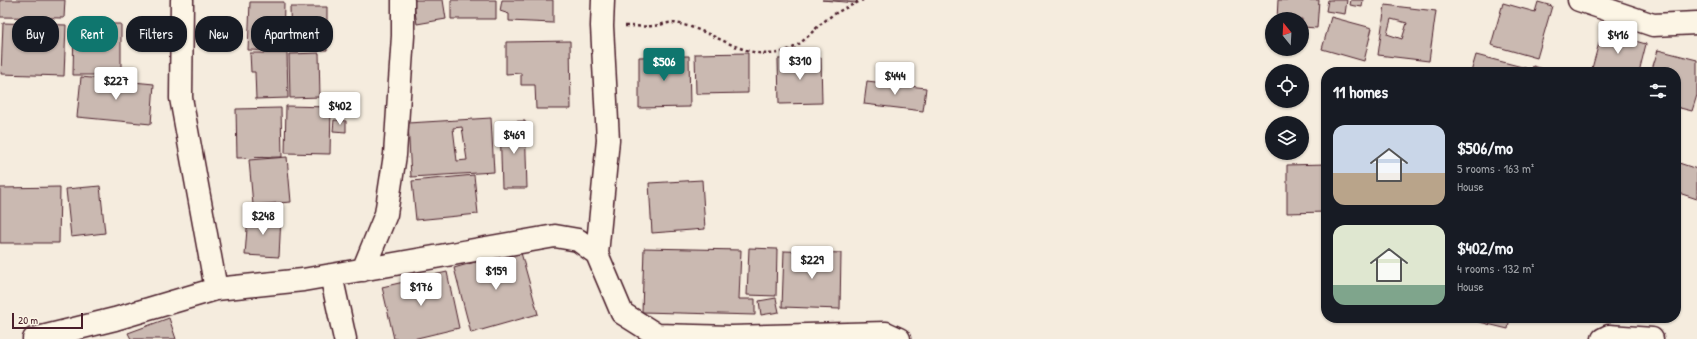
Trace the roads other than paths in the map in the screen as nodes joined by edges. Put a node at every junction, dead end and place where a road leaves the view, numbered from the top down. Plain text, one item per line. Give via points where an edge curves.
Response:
1 (182, 0) edge
2 (403, 0) edge
3 (602, 0) edge
4 (1579, 0) edge
5 (1697, 23) edge
6 (598, 254) junction
7 (363, 270) junction
8 (331, 275) junction
9 (216, 289) junction
10 (34, 339) edge
11 (345, 339) edge
12 (899, 339) edge
13 (1604, 339) edge
14 (1652, 339) edge

1 - 9 street via 181,98
2 - 7 street via 395,155 386,214
3 - 6 street via 608,140
4 - 5 street via 1653,25
6 - 7 street via 578,240 555,236
6 - 12 street via 622,313 657,335 732,337 886,333
7 - 8 street
8 - 9 street
8 - 11 street
9 - 10 street via 115,319
13 - 14 street via 1609,336

